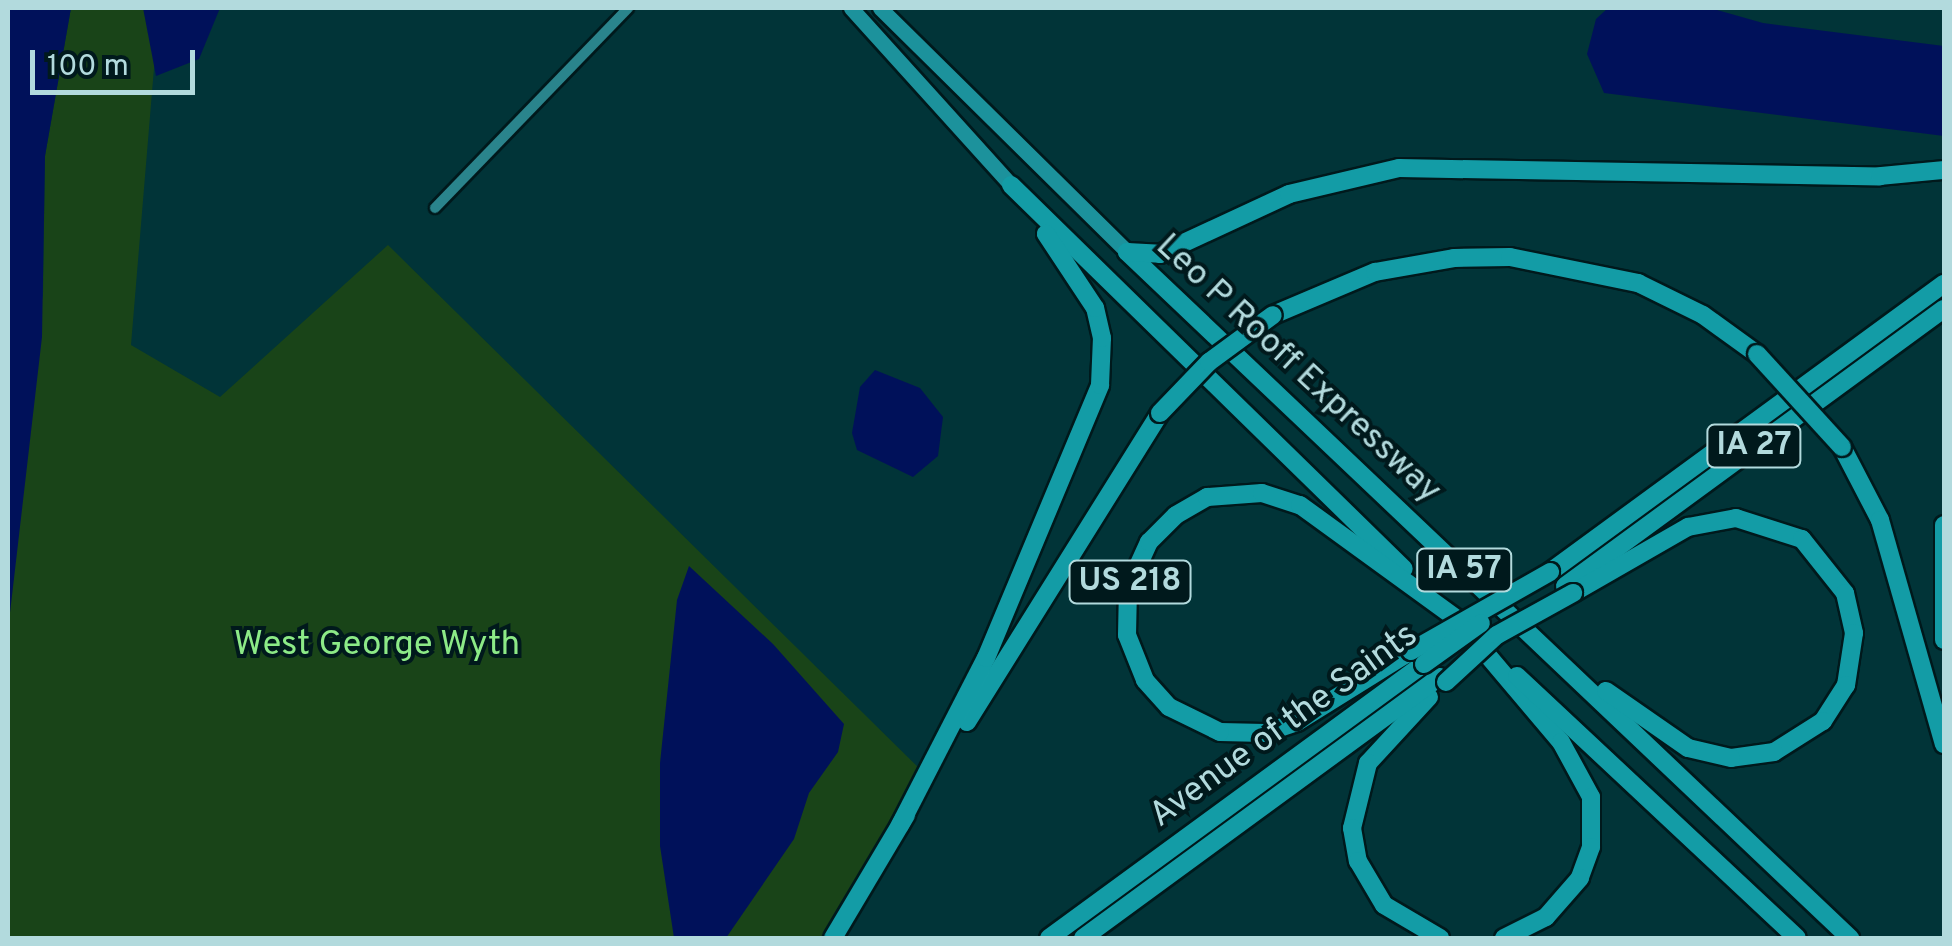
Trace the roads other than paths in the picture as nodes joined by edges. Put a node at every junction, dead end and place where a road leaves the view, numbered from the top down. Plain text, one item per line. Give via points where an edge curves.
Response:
1 (628, 8) edge
2 (851, 8) edge
3 (880, 8) edge
4 (1944, 170) edge
5 (1011, 185) junction
6 (435, 208) dead end
7 (1126, 252) junction
8 (1941, 286) edge
9 (1944, 308) edge
10 (1944, 525) edge
11 (1569, 590) junction
12 (1457, 619) junction
13 (1944, 640) edge
14 (1541, 642) junction
15 (1418, 657) junction
16 (1443, 679) junction
17 (1944, 744) edge
18 (900, 825) junction
19 (833, 938) edge
20 (1049, 938) edge
21 (1083, 938) edge
22 (1440, 938) edge
23 (1504, 938) edge
24 (1796, 938) edge
25 (1850, 938) edge

1 - 6 street
2 - 5 main road, Leo P Rooff Expressway / IA 57
3 - 7 main road, Leo P Rooff Expressway / IA 57
4 - 7 highway via 1880,176 1398,168 1289,194 1160,254
5 - 12 highway, Leo P Rooff Expressway / IA 57
5 - 18 highway via 1089,294 1102,338 1100,385 986,658
7 - 14 highway, Leo P Rooff Expressway / IA 57
8 - 15 highway, Avenue of the Saints, bridge via 1550,572
9 - 11 highway, IA 27
10 - 13 highway
11 - 14 highway via 1688,527 1720,519 1763,522 1802,539 1839,581 1853,620 1850,673 1831,710 1800,739 1760,756 1718,757 1672,740
11 - 16 highway, Avenue of the Saints, bridge
12 - 15 highway, US 218 via 1300,505 1262,493 1207,498 1176,515 1148,542 1128,588 1128,635 1144,680 1169,707 1220,732 1265,732 1298,722
12 - 23 highway via 1562,742 1590,797 1591,847 1580,878 1546,918
12 - 24 highway, Leo P Rooff Expressway / US 218
14 - 25 highway, Leo P Rooff Expressway / IA 57
15 - 20 highway, Avenue of the Saints
16 - 21 highway, Avenue of the Saints
16 - 22 highway via 1368,763 1352,828 1358,860 1384,905
17 - 18 highway, bridge via 1880,520 1842,447 1758,354 1703,315 1638,283 1510,257 1454,258 1375,272 1273,315 1209,362 1160,413
18 - 19 highway

